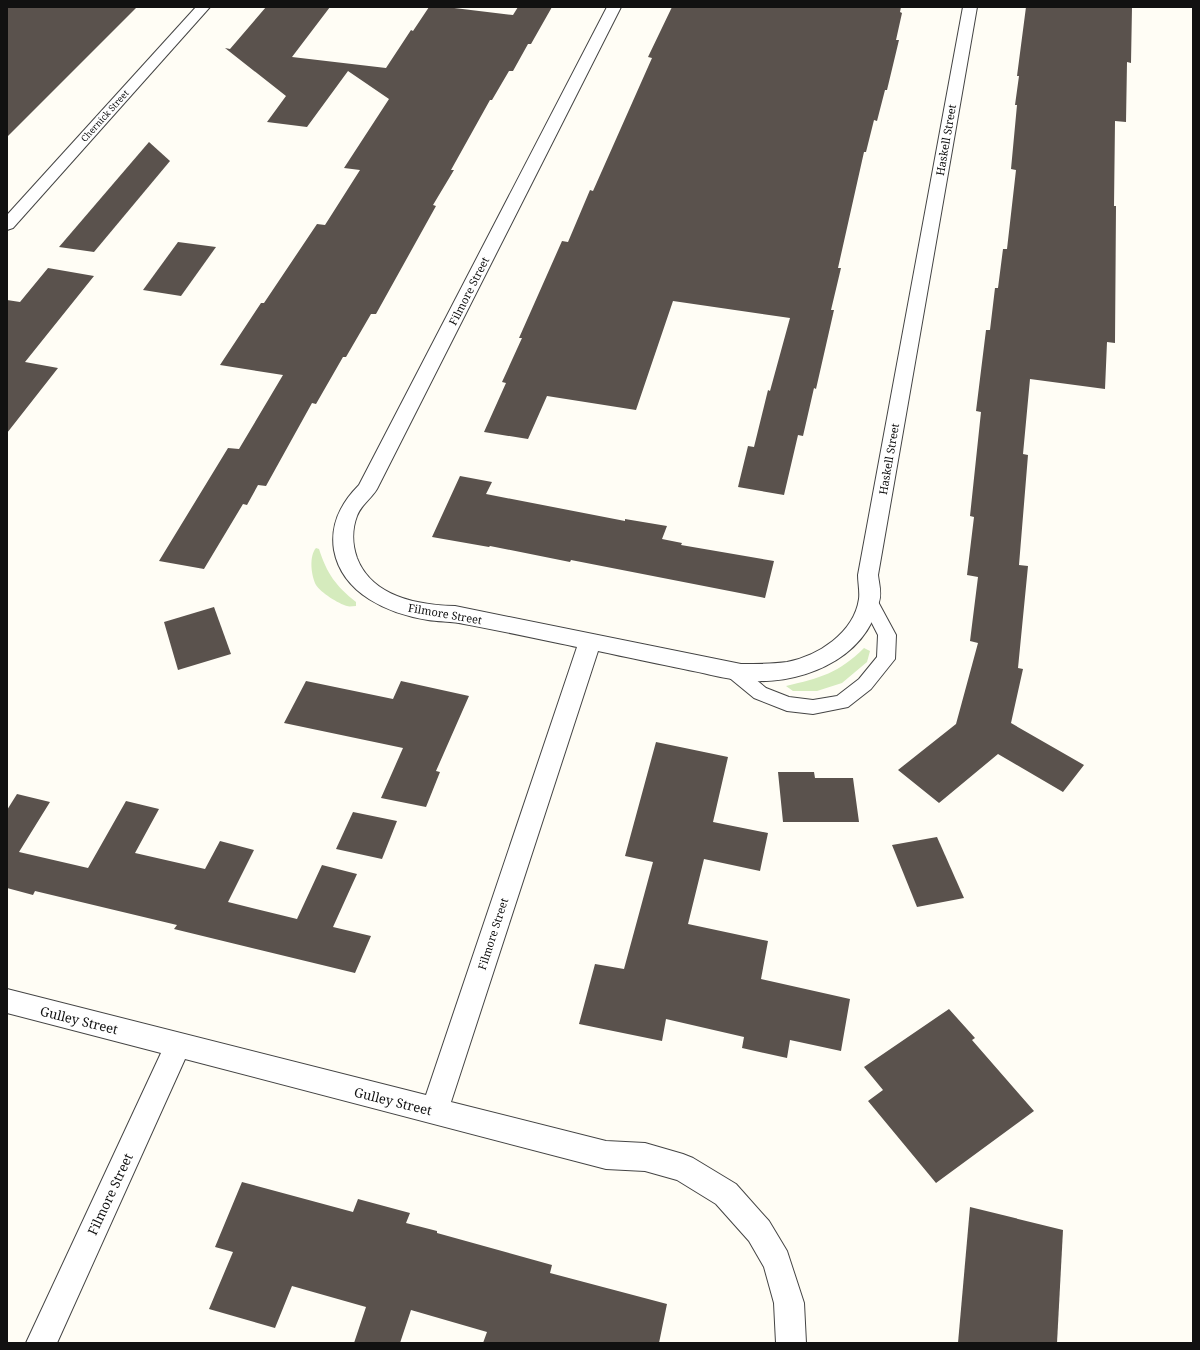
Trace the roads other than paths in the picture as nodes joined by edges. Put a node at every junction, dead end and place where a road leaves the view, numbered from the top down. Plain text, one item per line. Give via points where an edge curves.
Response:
1 (203, 7) edge
2 (614, 7) edge
3 (970, 7) edge
4 (7, 225) edge
5 (870, 602) junction
6 (590, 641) junction
7 (732, 670) junction
8 (7, 1001) edge
9 (178, 1045) junction
10 (434, 1111) junction
11 (41, 1343) edge
12 (791, 1343) edge

1 - 4 street, Chernick Street
2 - 6 street, Filmore Street via 367,489 347,516 342,535 344,555 354,574 386,600 411,609 454,614
3 - 5 street, Haskell Street via 868,575
5 - 7 street, Haskell Street via 862,622 848,641 829,655 801,667 772,672
5 - 7 lane via 887,635 886,659 865,684 842,702 813,707 787,704 760,693
6 - 7 street, Haskell Street
6 - 10 street, Filmore Street
8 - 9 street, Gulley Street
9 - 10 street, Gulley Street
9 - 11 street, Filmore Street
10 - 12 street, Gulley Street via 606,1155 645,1157 683,1168 726,1194 759,1231 776,1261 790,1303

